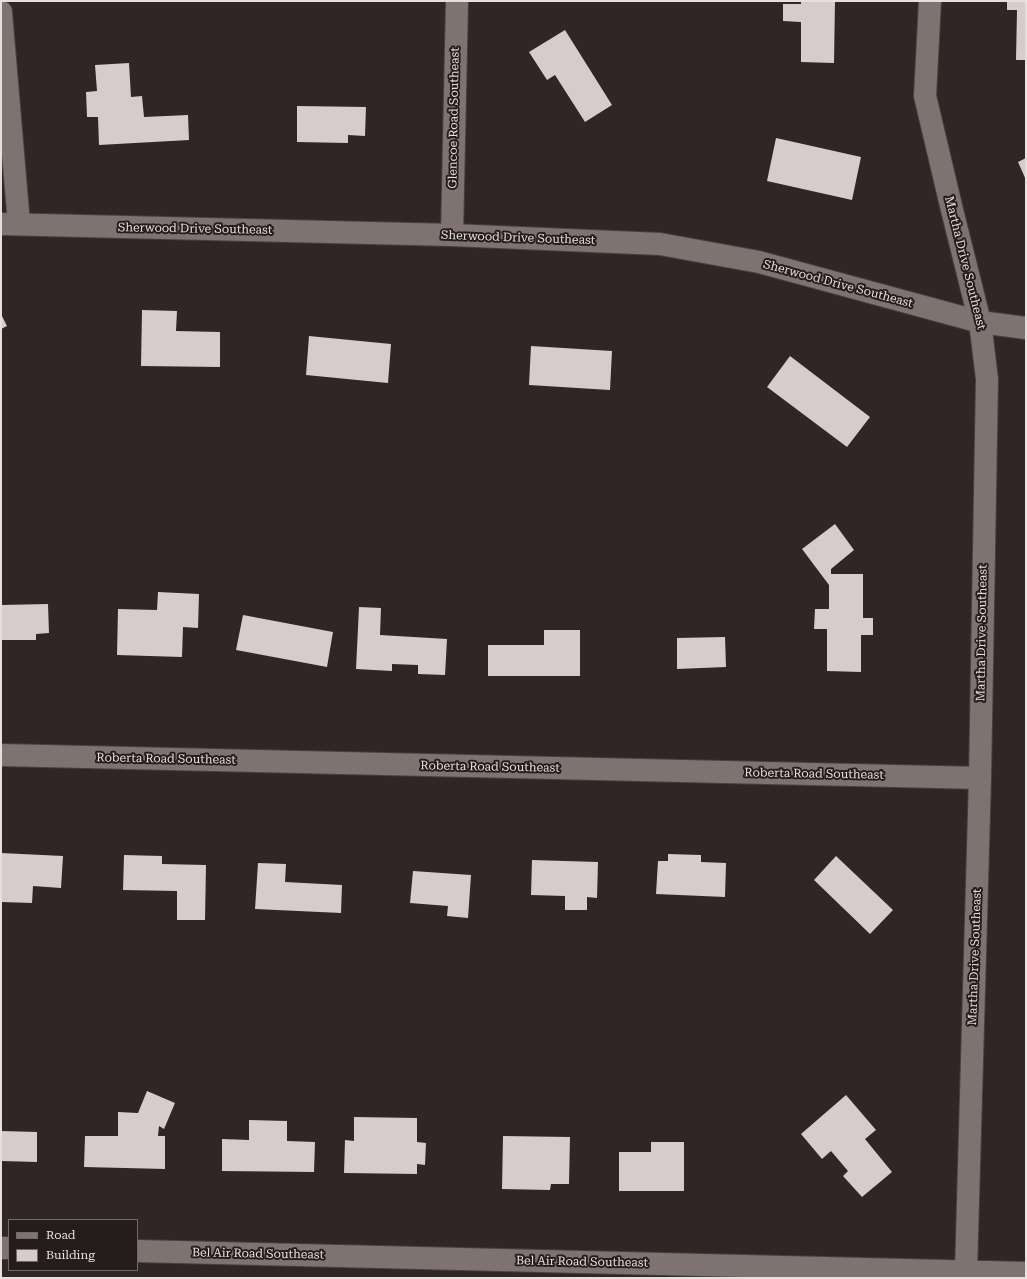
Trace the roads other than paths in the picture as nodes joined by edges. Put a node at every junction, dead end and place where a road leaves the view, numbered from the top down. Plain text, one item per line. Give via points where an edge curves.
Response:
1 (457, 1) edge
2 (930, 1) edge
3 (1, 12) edge
4 (10, 224) edge
5 (452, 235) junction
6 (980, 322) junction
7 (1026, 328) edge
8 (1, 755) edge
9 (980, 778) junction
10 (138, 1251) edge
11 (966, 1272) junction
12 (1026, 1273) edge

1 - 5 street, Glencoe Road Southeast
2 - 6 street, Martha Drive Southeast via 925,96
3 - 4 street
4 - 5 street, Sherwood Drive Southeast
5 - 6 street, Sherwood Drive Southeast via 660,244 759,262
6 - 7 street, Sherwood Drive Southeast
6 - 9 street, Martha Drive Southeast via 987,379
8 - 9 street, Roberta Road Southeast
9 - 11 street, Martha Drive Southeast
10 - 11 street, Bel Air Road Southeast
11 - 12 street, Bel Air Road Southeast

